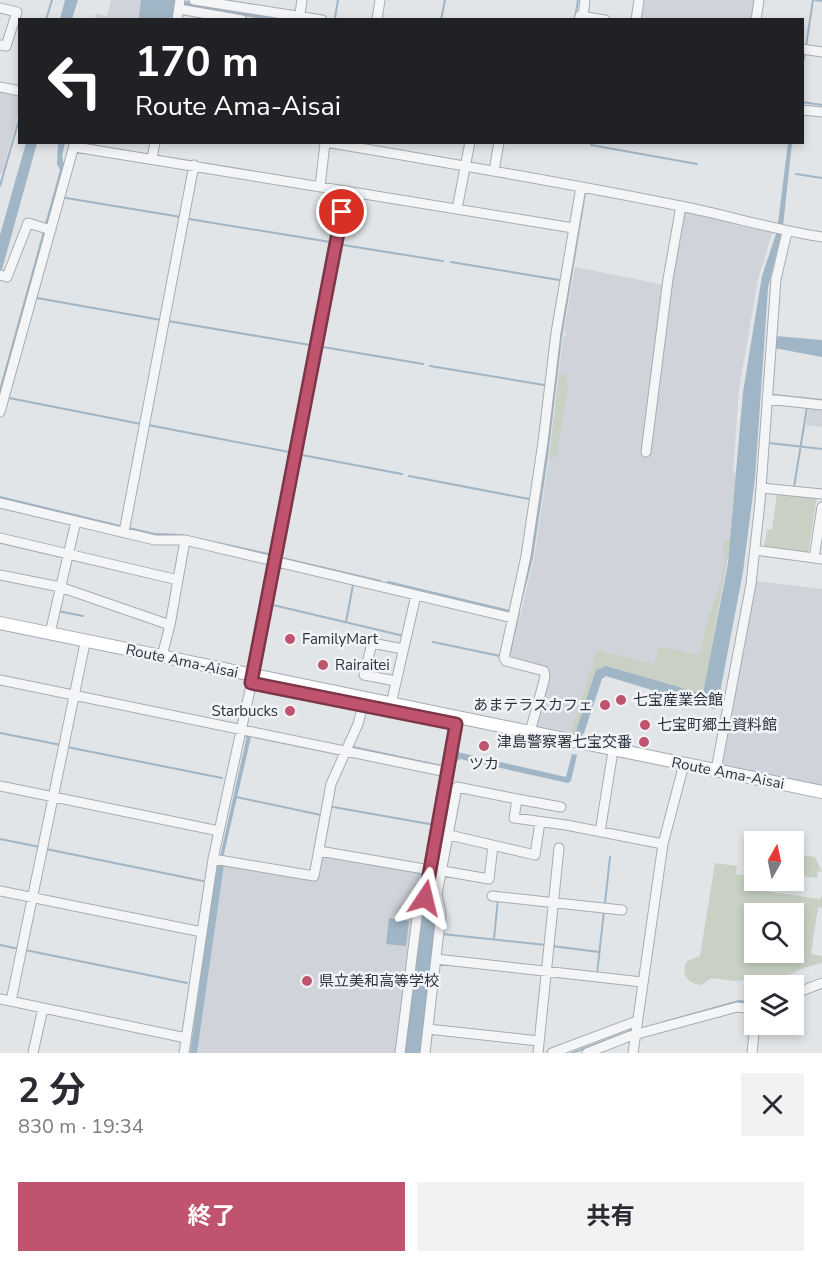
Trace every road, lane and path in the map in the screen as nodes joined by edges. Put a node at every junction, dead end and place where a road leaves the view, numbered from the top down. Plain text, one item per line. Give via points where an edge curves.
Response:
1 (194, 0) edge
2 (302, 0) edge
3 (380, 0) edge
4 (585, 0) edge
5 (639, 0) edge
6 (759, 0) edge
7 (179, 6) edge
8 (0, 8) edge
9 (299, 17) edge
10 (233, 18) edge
11 (377, 18) edge
12 (581, 18) edge
13 (636, 18) edge
14 (756, 18) edge
15 (0, 45) edge
16 (804, 49) edge
17 (822, 52) edge
18 (0, 87) edge
19 (18, 91) edge
20 (804, 110) edge
21 (822, 112) edge
22 (154, 144) edge
23 (325, 144) edge
24 (470, 144) edge
25 (499, 144) edge
26 (75, 145) edge
27 (356, 145) edge
28 (152, 159) junction
29 (194, 165) junction
30 (466, 166) junction
31 (494, 171) junction
32 (320, 187) junction
33 (581, 187) junction
34 (346, 191) junction
35 (681, 206) junction
36 (457, 209) junction
37 (573, 228) junction
38 (48, 229) junction
39 (782, 231) junction
40 (822, 237) edge
41 (2, 276) edge
42 (767, 399) junction
43 (822, 405) edge
44 (0, 412) edge
45 (646, 452) dead end
46 (761, 488) junction
47 (822, 494) edge
48 (0, 503) edge
49 (822, 507) edge
50 (76, 521) junction
51 (124, 532) junction
52 (0, 538) edge
53 (185, 540) junction
54 (755, 550) junction
55 (68, 554) junction
56 (818, 559) edge
57 (274, 562) junction
58 (0, 575) edge
59 (178, 580) junction
60 (60, 587) junction
61 (416, 595) junction
62 (513, 618) junction
63 (0, 623) edge
64 (170, 625) junction
65 (0, 631) edge
66 (50, 633) junction
67 (84, 648) junction
68 (404, 649) junction
69 (162, 656) junction
70 (0, 680) edge
71 (252, 680) junction
72 (396, 681) junction
73 (74, 696) junction
74 (391, 704) junction
75 (363, 705) junction
76 (456, 724) junction
77 (241, 729) junction
78 (530, 732) junction
79 (346, 750) junction
80 (612, 757) junction
81 (683, 768) junction
82 (716, 770) junction
83 (447, 772) junction
84 (0, 786) edge
85 (822, 792) edge
86 (53, 797) junction
87 (517, 799) junction
88 (822, 800) edge
89 (561, 807) dead end
90 (540, 822) junction
91 (219, 831) junction
92 (600, 832) junction
93 (449, 835) junction
94 (663, 844) junction
95 (493, 846) junction
96 (559, 848) dead end
97 (319, 851) junction
98 (213, 859) junction
99 (430, 870) junction
100 (443, 871) junction
101 (0, 891) edge
102 (492, 896) dead end
103 (32, 898) junction
104 (554, 903) junction
105 (622, 910) dead end
106 (202, 932) junction
107 (436, 959) junction
108 (547, 971) junction
109 (642, 982) junction
110 (822, 983) edge
111 (804, 990) edge
112 (0, 999) edge
113 (11, 1001) junction
114 (42, 1008) junction
115 (744, 1008) edge
116 (428, 1029) junction
117 (635, 1029) junction
118 (754, 1035) edge
119 (186, 1038) junction
120 (539, 1041) junction
121 (33, 1053) edge
122 (184, 1053) edge
123 (400, 1053) edge
124 (425, 1053) edge
125 (538, 1053) edge
126 (552, 1053) edge
127 (586, 1053) edge
128 (633, 1053) edge
129 (752, 1053) edge

1 - 9 street
2 - 9 street
3 - 11 street
4 - 12 street
5 - 13 street
6 - 14 street
7 - 10 street
8 - 15 street via 17,12 6,46
16 - 17 street
18 - 19 street
20 - 21 street
22 - 28 street
23 - 32 street
24 - 30 street
25 - 31 street
26 - 28 street
26 - 38 street
27 - 30 street
28 - 29 street
29 - 32 street
29 - 51 street
30 - 31 street
30 - 36 street
31 - 33 street
32 - 34 street
33 - 35 street
33 - 37 street
34 - 36 street
34 - 57 street
35 - 39 street
35 - 45 street
36 - 37 street
37 - 62 street via 526,556
38 - 41 street via 28,223 7,277
38 - 44 street
39 - 40 street
39 - 42 street
42 - 43 street
42 - 46 street
46 - 47 street
46 - 54 street
48 - 50 street
49 - 56 street
50 - 51 street
50 - 55 street
51 - 53 street via 155,540
52 - 55 street
53 - 57 street
53 - 59 street
54 - 56 street
54 - 82 street
55 - 59 street
55 - 60 street
57 - 61 street
57 - 71 street
58 - 60 street
59 - 64 street
60 - 64 street
60 - 66 street
61 - 62 street
61 - 68 street
62 - 78 street via 504,658 542,670 545,675
63 - 66 main road, Route Ama-Aisai
64 - 69 street
65 - 67 main road, Route Ama-Aisai
66 - 69 main road, Route Ama-Aisai
67 - 71 main road, Route Ama-Aisai
67 - 73 street
68 - 72 street
68 - 72 street via 372,643 364,675
69 - 71 main road, Route Ama-Aisai
70 - 73 street
71 - 74 main road, Route Ama-Aisai
71 - 75 main road, Route Ama-Aisai
71 - 77 street
72 - 74 street
73 - 77 street
73 - 86 street
74 - 78 main road, Route Ama-Aisai
75 - 76 main road, Route Ama-Aisai
75 - 79 street
76 - 80 main road, Route Ama-Aisai
76 - 83 street
77 - 79 street
77 - 91 street
78 - 81 main road, Route Ama-Aisai
79 - 83 street
79 - 97 street via 332,784
80 - 81 main road, Route Ama-Aisai
80 - 92 street
81 - 82 main road, Route Ama-Aisai
81 - 88 main road, Route Ama-Aisai
81 - 94 street
82 - 85 main road, Route Ama-Aisai
83 - 99 street
84 - 86 street
86 - 91 street
86 - 103 street
87 - 89 street
87 - 90 street via 514,818
87 - 93 street via 457,787
90 - 92 street
90 - 95 street via 535,855
91 - 98 street
92 - 94 street
93 - 95 street
93 - 100 street
94 - 109 street
95 - 100 street via 489,879
96 - 104 street
97 - 98 street via 314,876
97 - 99 street
98 - 106 street
99 - 123 street via 425,898 418,910
100 - 107 street via 437,894 441,914
101 - 103 street
102 - 104 street
103 - 106 street
103 - 113 street
104 - 105 street
104 - 108 street
106 - 119 street
107 - 108 street
107 - 116 street
108 - 109 street
108 - 120 street
109 - 117 street
110 - 111 street
112 - 113 street
113 - 114 street
114 - 119 street
114 - 121 street
115 - 117 street
116 - 120 street
116 - 124 street
117 - 126 street
117 - 127 street
117 - 128 street
118 - 129 street
119 - 122 street
120 - 125 street

